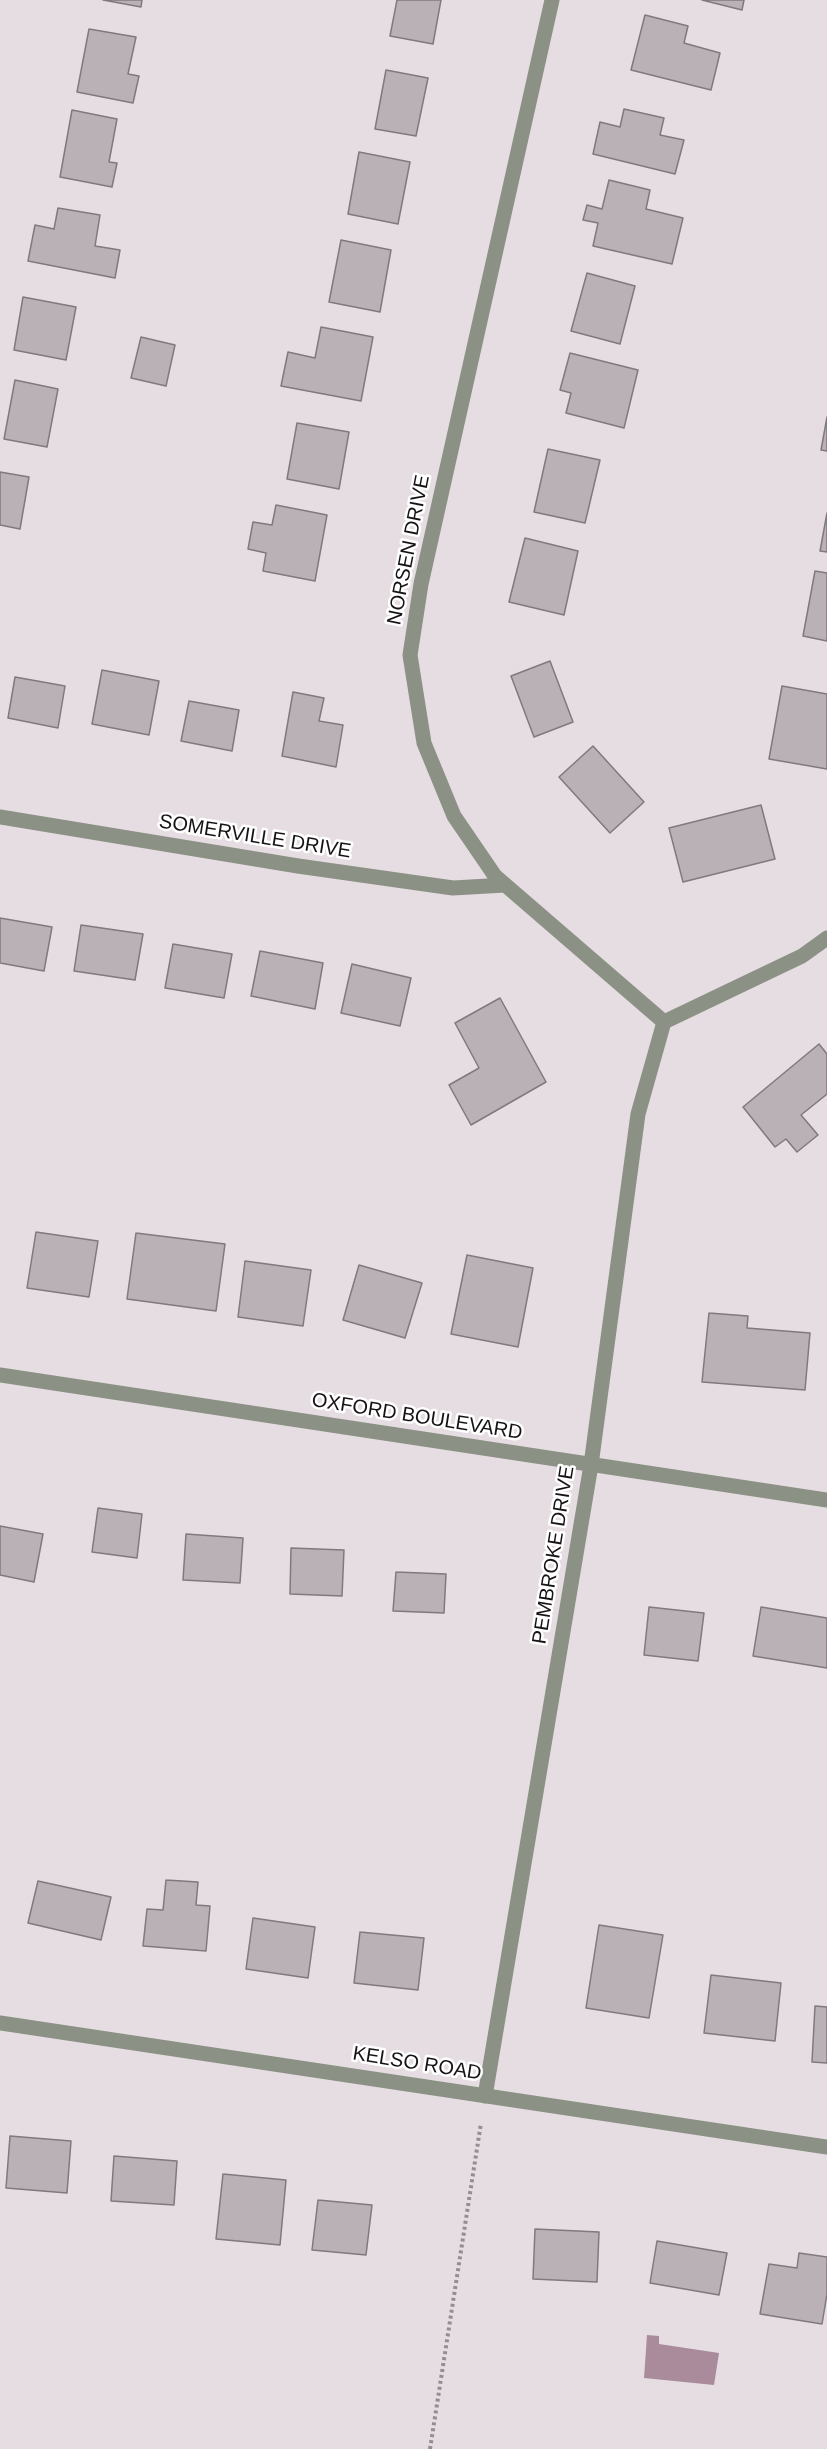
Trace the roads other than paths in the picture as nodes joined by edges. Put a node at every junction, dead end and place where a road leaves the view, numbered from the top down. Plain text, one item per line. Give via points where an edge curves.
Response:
1 (552, 0) edge
2 (0, 817) edge
3 (505, 885) junction
4 (827, 938) edge
5 (664, 1022) junction
6 (0, 1375) edge
7 (591, 1465) junction
8 (827, 1500) edge
9 (0, 2023) edge
10 (485, 2096) junction
11 (827, 2147) edge

1 - 3 street, NORSEN DRIVE via 421,584 410,655 424,743 454,816
2 - 3 street, SOMERVILLE DRIVE via 453,888
3 - 5 street, NORSEN DRIVE
4 - 5 street via 802,956
5 - 7 street, PEMBROKE DRIVE via 638,1114
6 - 7 street, OXFORD BOULEVARD
7 - 8 street, OXFORD BOULEVARD
7 - 10 street, PEMBROKE DRIVE
9 - 10 street, KELSO ROAD
10 - 11 street, KELSO ROAD

